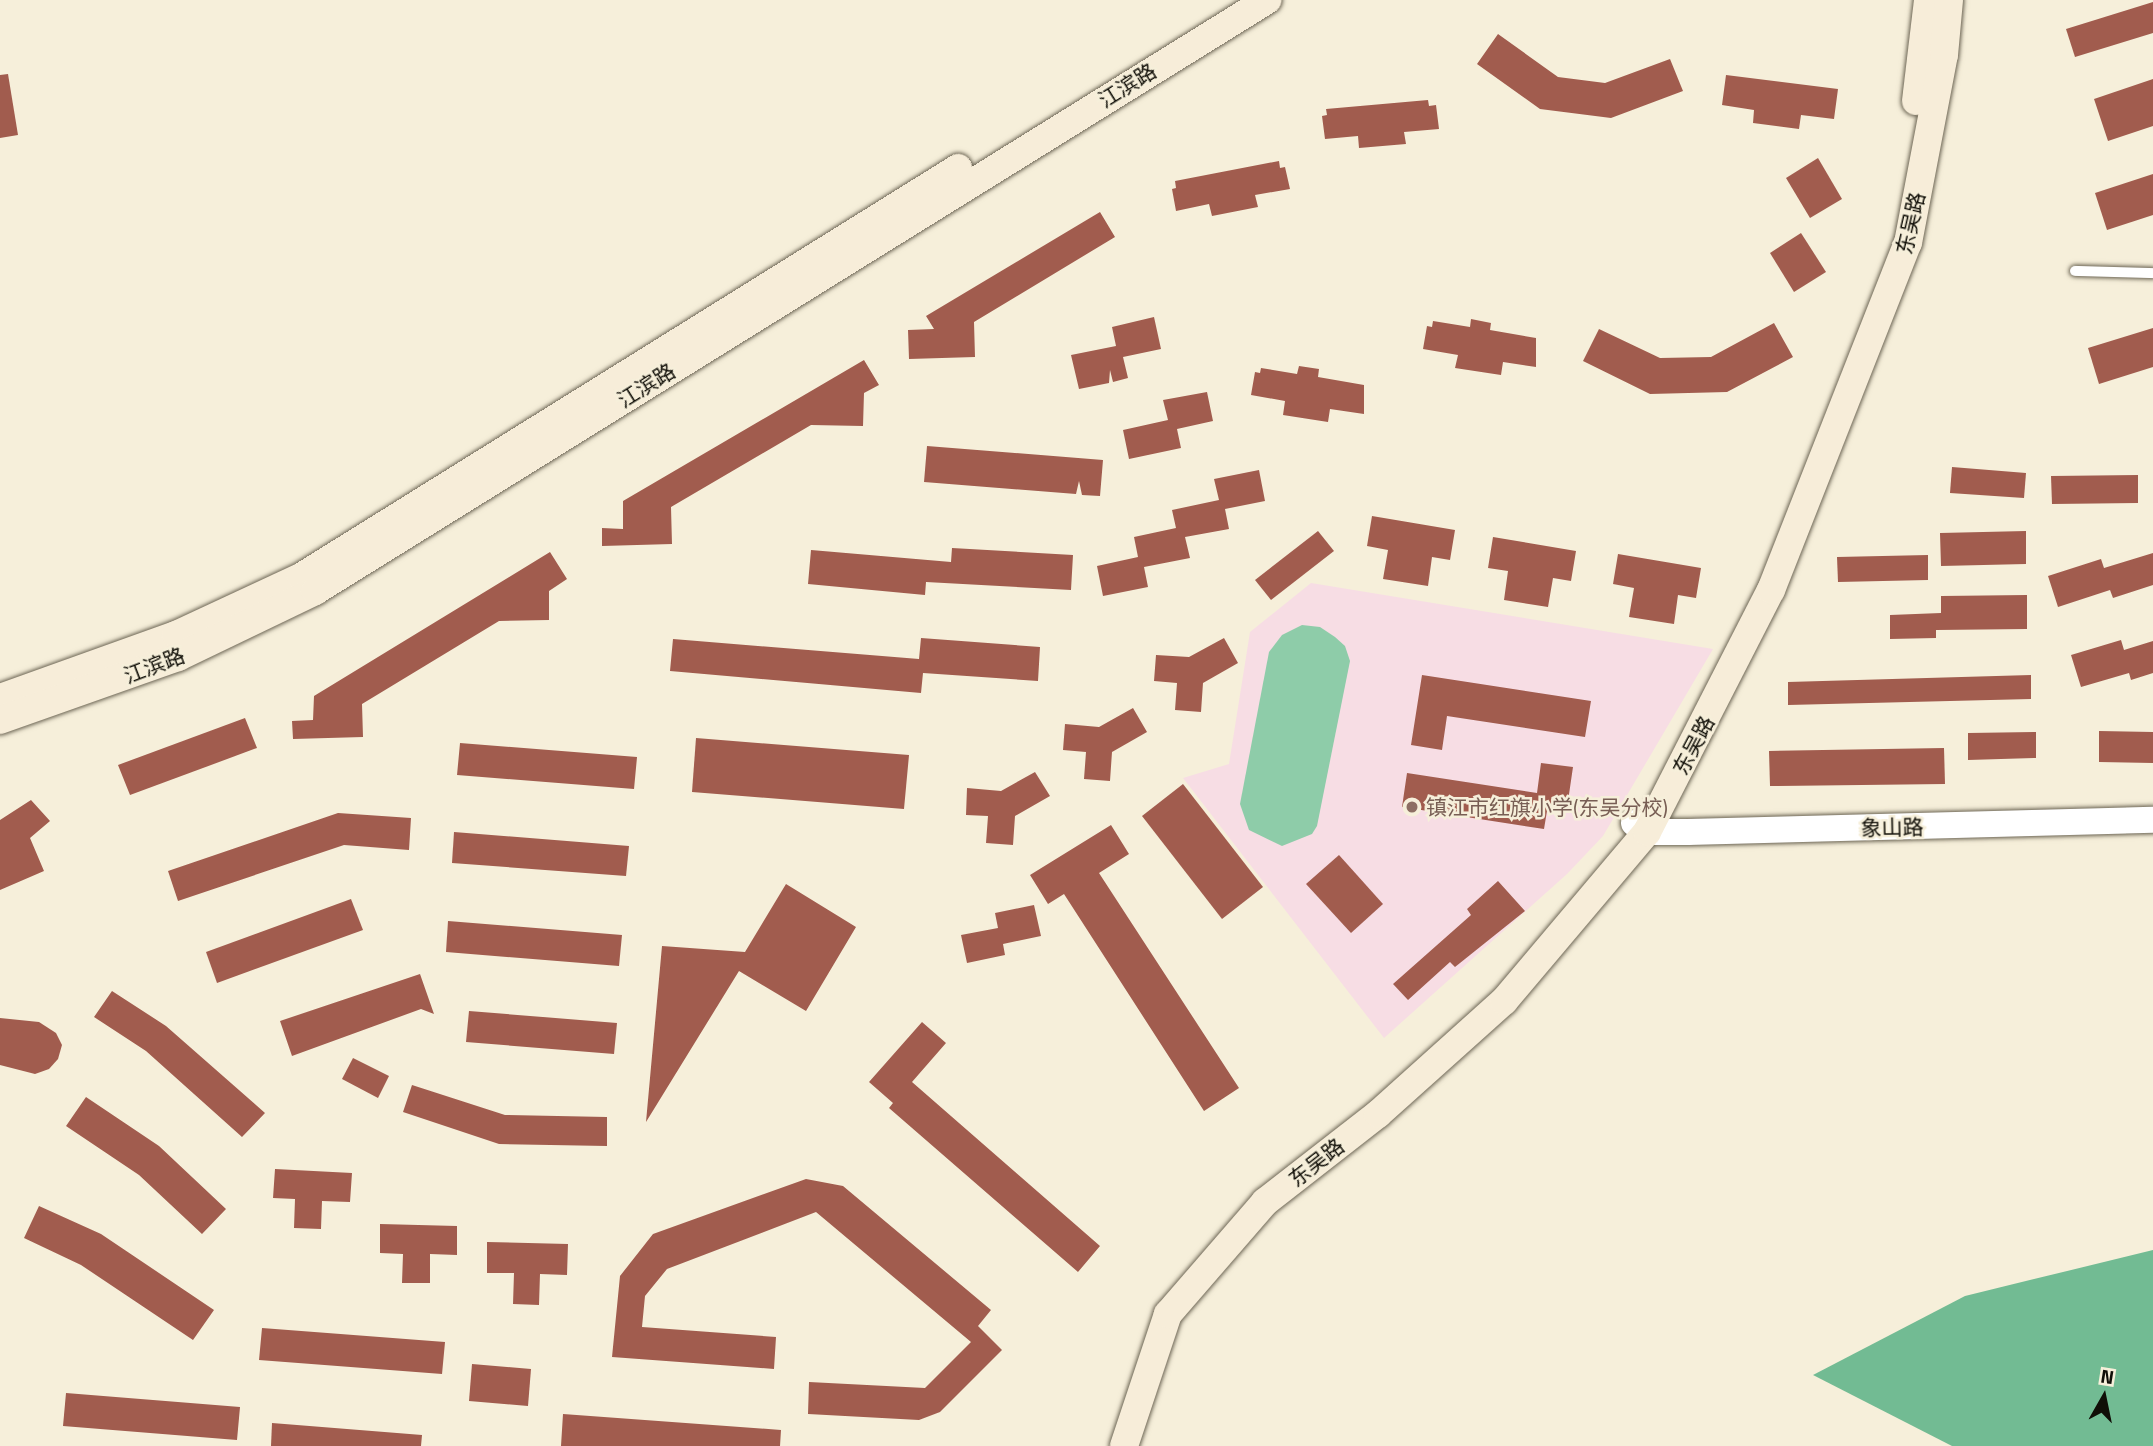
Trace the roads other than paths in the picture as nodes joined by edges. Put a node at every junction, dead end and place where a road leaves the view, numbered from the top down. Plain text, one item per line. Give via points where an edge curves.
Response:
1 (1232, 0) edge
2 (1267, 0) edge
3 (1928, 0) edge
4 (1949, 0) edge
5 (2075, 271) dead end
6 (2153, 273) edge
7 (0, 698) edge
8 (0, 720) edge
9 (2153, 820) edge
10 (1641, 828) junction
11 (1109, 1446) edge
12 (1124, 1446) edge

1 - 7 main road, 江滨路 via 301,577 176,635
2 - 8 main road, 江滨路 via 315,591 178,657
3 - 10 main road, 东吴路 via 1925,50 1894,237 1757,584
4 - 10 main road, 东吴路 via 1944,55 1908,243 1771,590
5 - 6 lane
9 - 10 street, 象山路
10 - 11 main road, 东吴路 via 1493,990 1368,1103 1254,1191 1154,1306
10 - 12 main road, 东吴路 via 1504,1001 1378,1114 1265,1202 1168,1314

